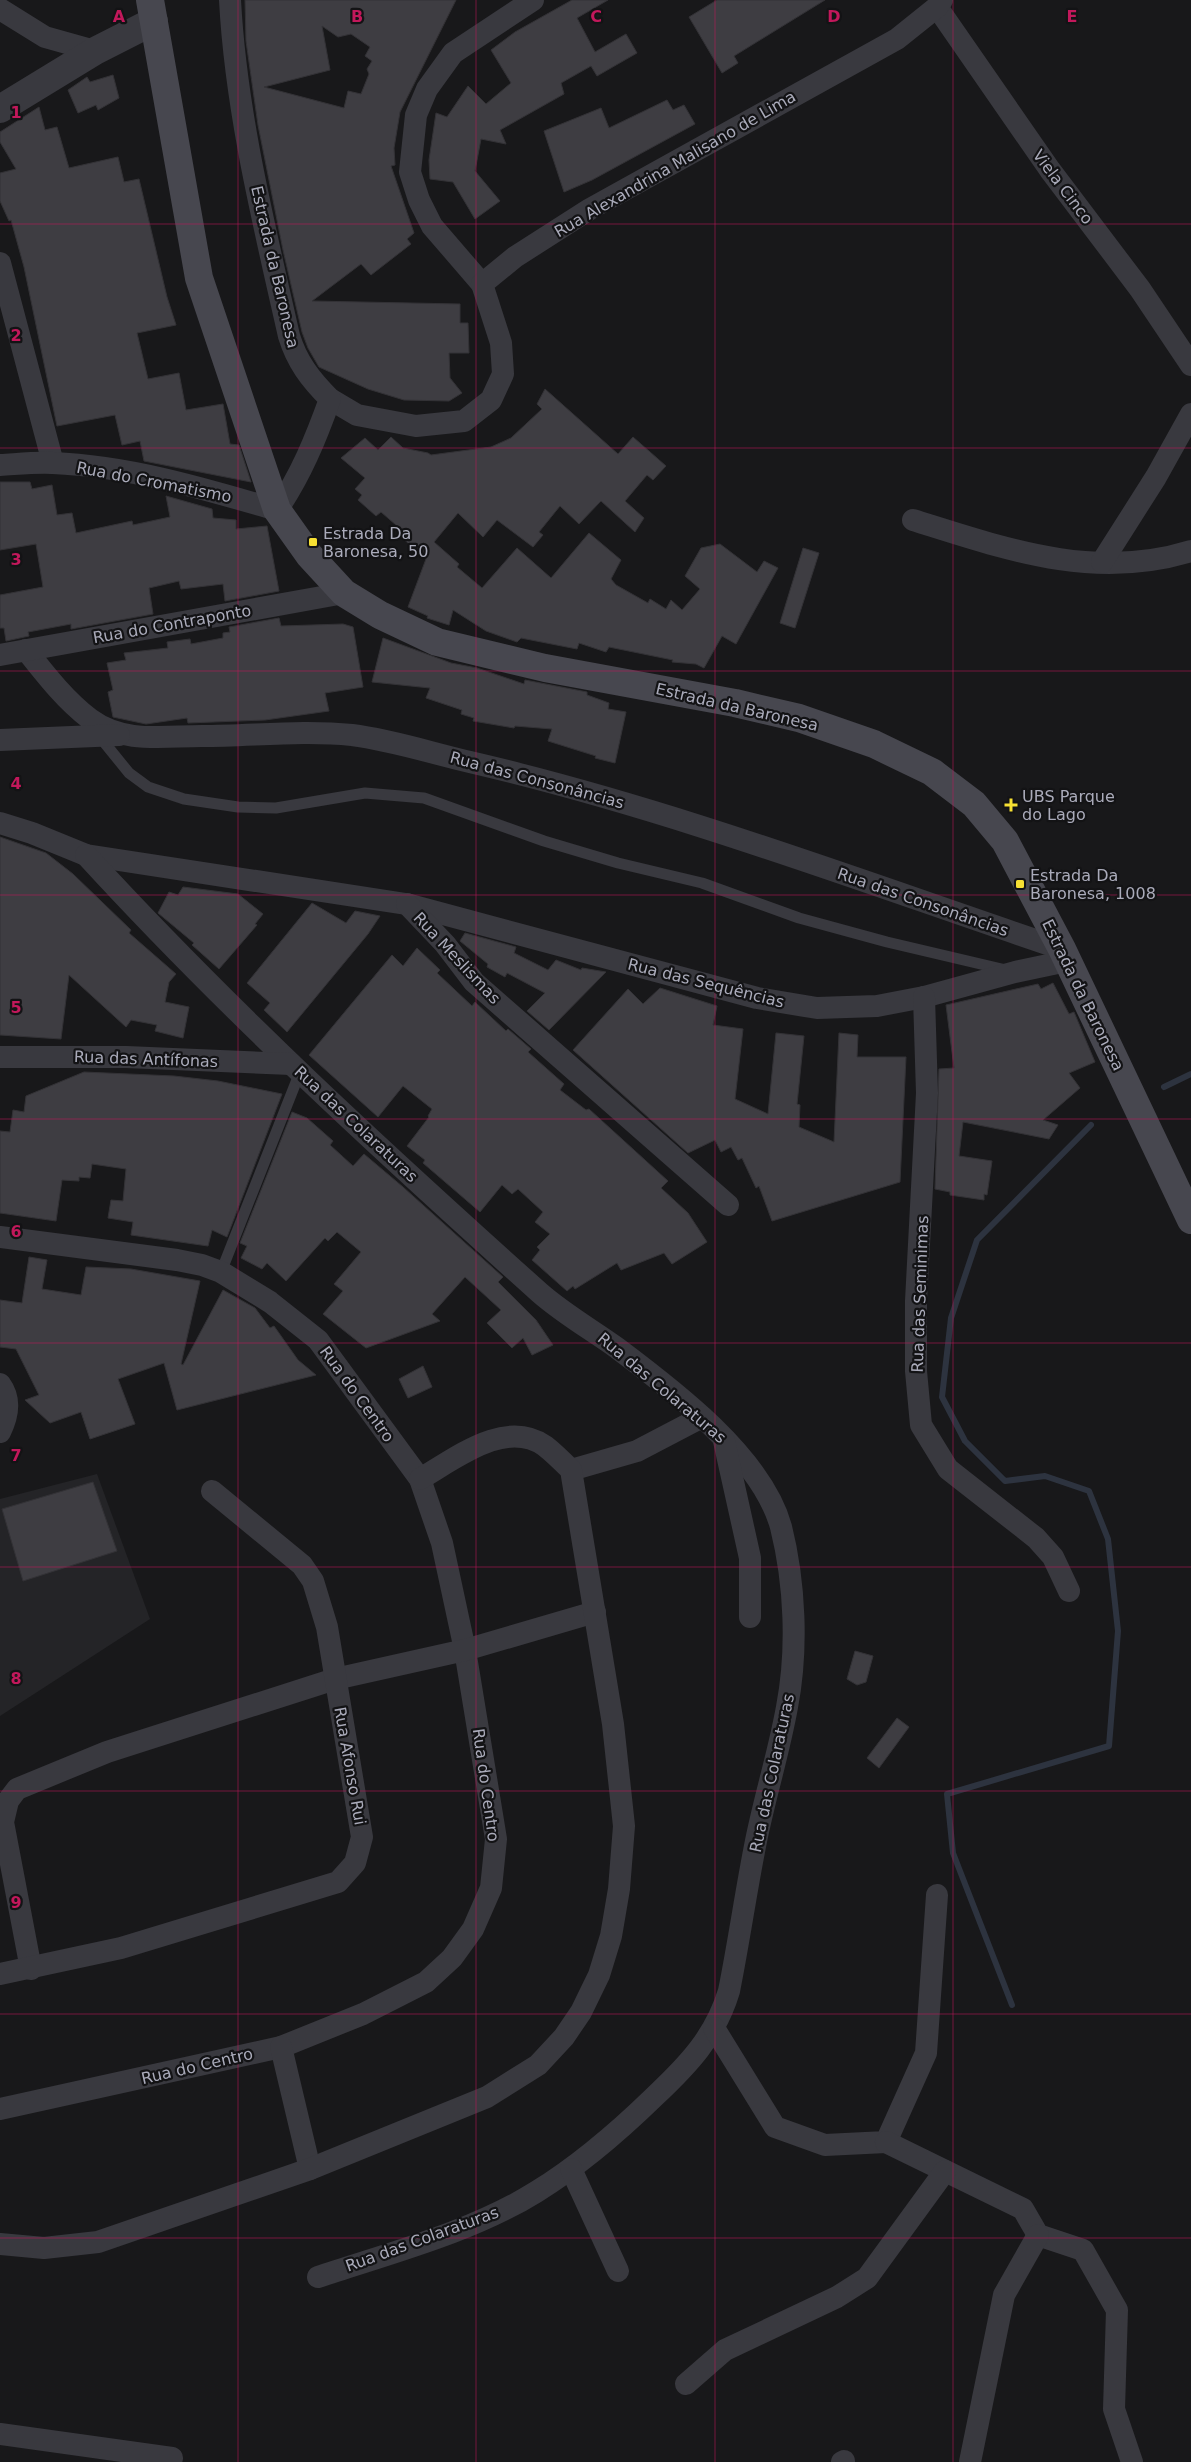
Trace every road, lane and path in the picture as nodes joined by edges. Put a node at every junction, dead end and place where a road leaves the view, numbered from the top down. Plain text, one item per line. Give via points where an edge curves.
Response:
1 (230, 0) edge
2 (533, 0) edge
3 (939, 4) edge
4 (0, 9) edge
5 (152, 11) edge
6 (95, 52) junction
7 (0, 109) edge
8 (0, 262) edge
9 (482, 284) junction
10 (1191, 366) edge
11 (330, 398) junction
12 (1191, 414) edge
13 (54, 463) junction
14 (0, 465) edge
15 (277, 510) junction
16 (913, 520) dead end
17 (1191, 550) edge
18 (1102, 562) junction
19 (344, 593) junction
20 (26, 650) junction
21 (0, 655) edge
22 (125, 735) junction
23 (98, 736) junction
24 (0, 740) edge
25 (0, 823) edge
26 (86, 855) junction
27 (406, 904) junction
28 (1065, 955) junction
29 (1015, 972) junction
30 (924, 997) junction
31 (2, 1060) edge
32 (295, 1068) junction
33 (728, 1205) dead end
34 (1188, 1205) edge
35 (0, 1237) edge
36 (221, 1272) junction
37 (0, 1384) edge
38 (702, 1417) junction
39 (0, 1432) edge
40 (722, 1435) junction
41 (571, 1470) junction
42 (420, 1479) junction
43 (212, 1491) dead end
44 (1068, 1591) dead end
45 (595, 1612) junction
46 (750, 1617) dead end
47 (465, 1650) junction
48 (336, 1679) junction
49 (2, 1822) edge
50 (937, 1895) dead end
51 (31, 1968) junction
52 (0, 1974) edge
53 (714, 2028) junction
54 (281, 2047) junction
55 (0, 2109) edge
56 (886, 2142) junction
57 (310, 2169) junction
58 (571, 2169) junction
59 (945, 2171) junction
60 (1038, 2235) junction
61 (0, 2244) edge
62 (618, 2271) dead end
63 (318, 2277) dead end
64 (686, 2384) dead end
65 (0, 2434) edge
66 (66, 2452) edge
67 (172, 2458) dead end
68 (970, 2462) edge
69 (1132, 2462) edge

1 - 11 street, Estrada da Baronesa via 240,105 289,336 296,357 309,378
2 - 9 street via 453,53 427,88 416,115 410,172 419,200 432,226
3 - 9 street, Rua Alexandrina Malisano de Lima via 897,39 590,209 515,257
3 - 10 street, Viela Cinco via 1050,170 1140,289
4 - 6 street via 45,37
5 - 6 street
5 - 15 main road, Estrada da Baronesa via 199,278
6 - 7 street
8 - 13 street
9 - 11 street via 501,344 502,374 491,400 464,422 416,426 357,415
11 - 15 street via 298,478
12 - 18 street
13 - 14 street, Rua do Cromatismo
13 - 15 street, Rua do Cromatismo via 181,484
15 - 19 main road, Estrada da Baronesa via 309,555
16 - 18 street via 1043,558 1077,563
17 - 18 street via 1142,562
19 - 20 street, Rua do Contraponto
19 - 28 main road, Estrada da Baronesa via 380,615 437,642 545,668 799,718 874,744 932,772 974,804 1005,841
20 - 21 street, Rua do Contraponto
20 - 22 street, Rua das Consonâncias via 90,719
22 - 23 street
22 - 28 street, Rua das Consonâncias via 143,738 309,732 384,740 542,778 772,848
23 - 24 street
23 - 29 lane via 129,773 142,783 184,799 238,807 276,808 365,792 424,798 618,863 702,883 799,918
25 - 26 street
26 - 27 street, Rua Meslismas
26 - 32 street, Rua das Colaraturas
27 - 30 street, Rua das Sequências via 757,998 817,1008 877,1006
27 - 33 street, Rua Meslismas via 446,944 474,982
28 - 29 street, Rua das Sequências
28 - 34 main road, Estrada da Baronesa
29 - 30 street, Rua das Sequências
30 - 44 street, Rua das Seminimas via 927,1093 916,1301 916,1372 922,1425 948,1468 1036,1538 1053,1557
31 - 32 street, Rua das Antífonas via 126,1057
32 - 36 lane
32 - 38 street, Rua das Colaraturas via 544,1297 619,1350
35 - 36 street, Rua do Centro via 177,1260
36 - 42 street, Rua do Centro via 270,1302 318,1340
37 - 39 street via 6,1391 8,1410
38 - 40 street, Rua das Colaraturas
38 - 41 street via 637,1451
40 - 46 street via 750,1558
40 - 53 street, Rua das Colaraturas via 767,1494 780,1525 790,1582 794,1655 788,1706 756,1840 736,1956 722,2015
41 - 42 street via 545,1446 529,1438 512,1437 488,1441
41 - 45 street
42 - 47 street, Rua do Centro via 442,1543
43 - 48 street, Rua Afonso Rui via 302,1565 313,1581 327,1627
45 - 47 street
45 - 57 street via 613,1724 624,1826 611,1936 599,1975 581,2012 564,2037 538,2065 487,2097
47 - 48 street
47 - 54 street, Rua do Centro via 496,1839 491,1888 473,1929 452,1958 426,1982 363,2014
48 - 49 street via 107,1752 17,1789 8,1801
48 - 51 street, Rua Afonso Rui via 362,1837 355,1862 338,1882 121,1948
49 - 51 street
50 - 56 street via 926,2053
51 - 52 street, Rua Afonso Rui
53 - 56 street via 775,2127 826,2145
53 - 58 street, Rua das Colaraturas via 701,2049 667,2085 621,2129
54 - 55 street, Rua do Centro
54 - 57 street
56 - 59 street
57 - 61 street via 98,2242 44,2248
58 - 62 street
58 - 63 street, Rua das Colaraturas via 536,2193 497,2213
59 - 60 street via 1023,2209
59 - 64 street via 867,2278 837,2297 725,2350
60 - 68 street via 1004,2295
60 - 69 street via 1084,2250 1117,2310 1114,2409
65 - 66 street
66 - 67 street

